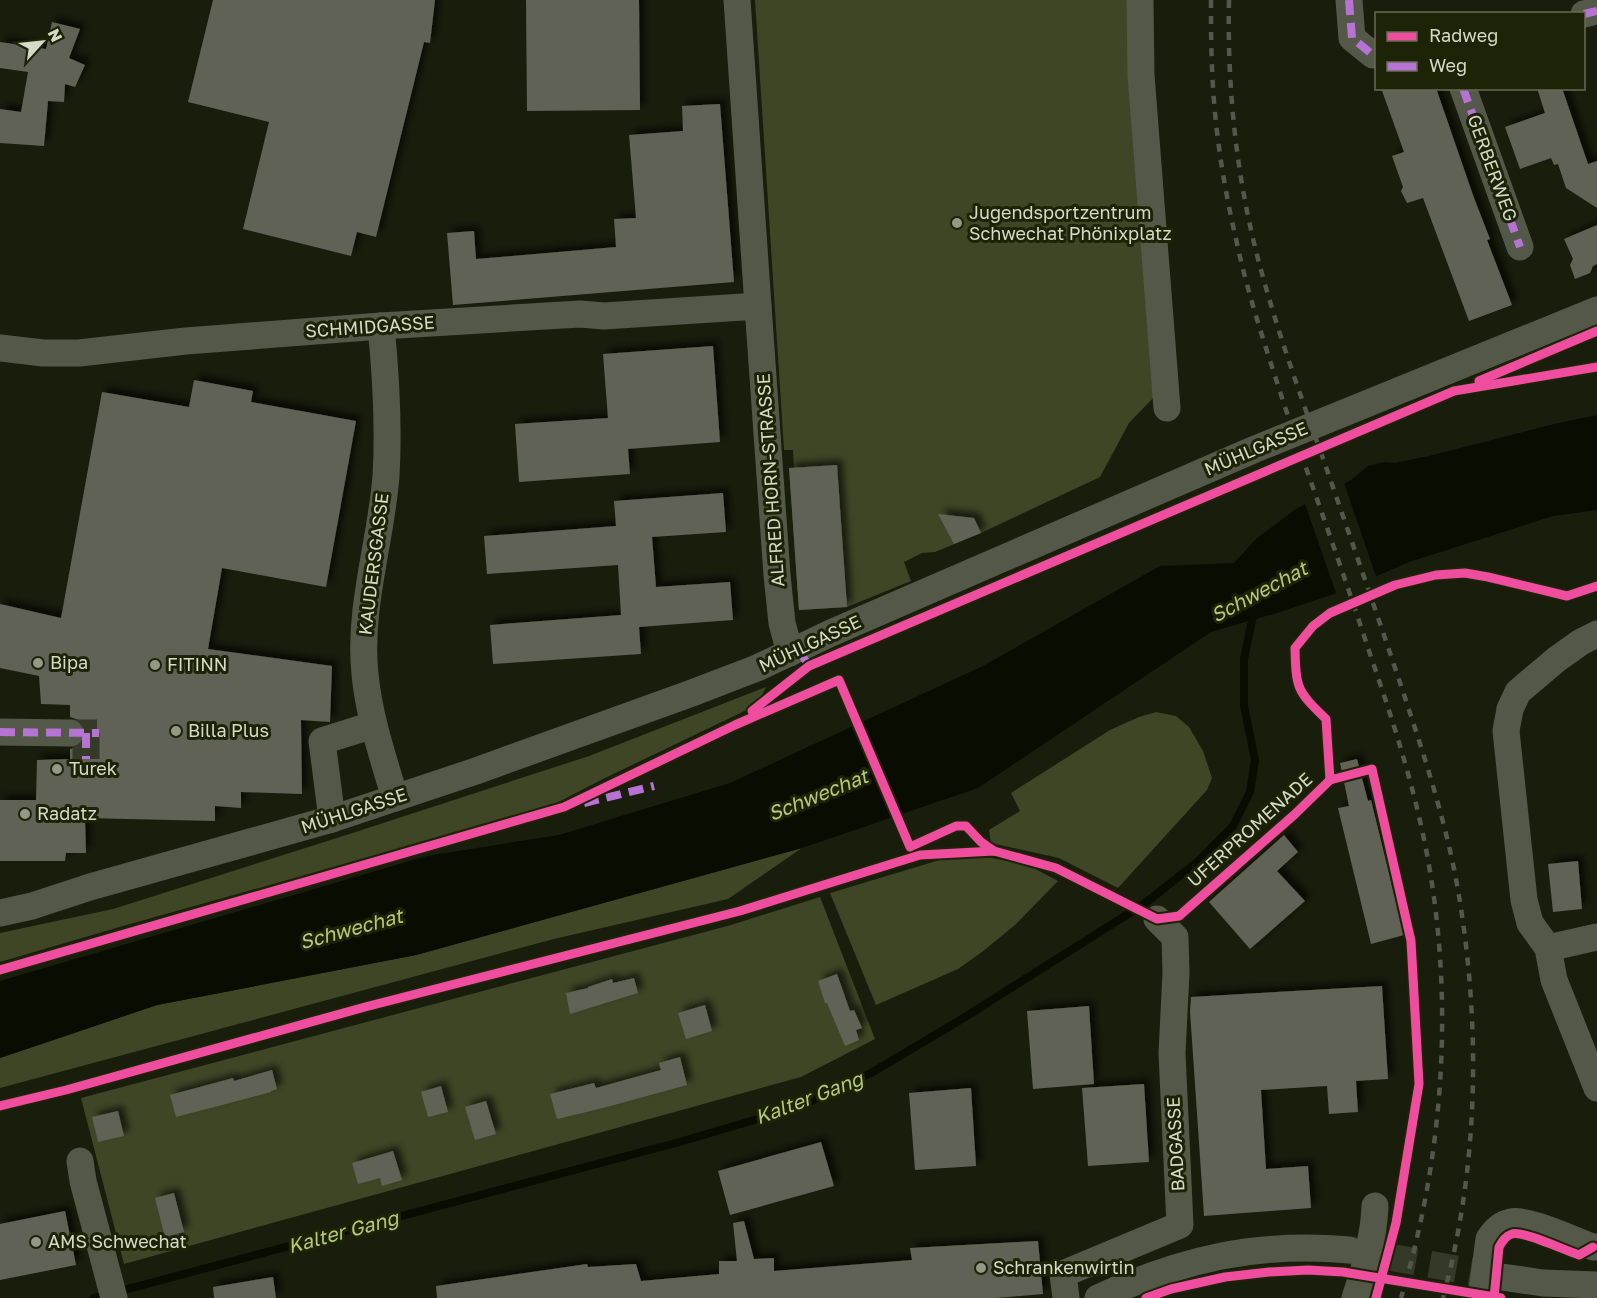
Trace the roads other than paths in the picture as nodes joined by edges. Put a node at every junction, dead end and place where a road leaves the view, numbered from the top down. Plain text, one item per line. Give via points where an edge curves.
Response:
1 (737, 0) edge
2 (1140, 0) edge
3 (1349, 0) edge
4 (1375, 54) edge
5 (1464, 90) edge
6 (1520, 248) dead end
7 (749, 306) junction
8 (1597, 310) edge
9 (381, 326) junction
10 (0, 348) edge
11 (1167, 408) dead end
12 (1597, 634) edge
13 (790, 653) junction
14 (373, 725) junction
15 (0, 732) edge
16 (70, 734) tunnel mouth
17 (396, 798) junction
18 (332, 819) junction
19 (0, 913) edge
20 (1157, 919) dead end
21 (1597, 937) edge
22 (1548, 948) junction
23 (1597, 1088) edge
24 (80, 1161) dead end
25 (1375, 1206) dead end
26 (1597, 1247) edge
27 (1349, 1250) tunnel mouth
28 (1502, 1278) tunnel mouth
29 (1597, 1285) edge
30 (114, 1298) edge
31 (1066, 1298) edge
32 (1098, 1298) edge
33 (1355, 1298) edge
34 (1481, 1298) edge

1 - 7 street, ALFRED HORN-STRASSE
2 - 11 street via 1141,75
3 - 4 street via 1352,38
5 - 6 street, GERBERWEG
7 - 9 street, SCHMIDGASSE
7 - 13 street, ALFRED HORN-STRASSE via 782,623
8 - 13 street, MÜHLGASSE via 1252,450
9 - 10 street, SCHMIDGASSE via 78,353
9 - 14 street, KAUDERSGASSE via 386,476 364,627 364,673
12 - 22 street via 1557,659 1518,692 1506,731 1524,900 1530,923
13 - 17 street, MÜHLGASSE via 692,693
14 - 17 street, KAUDERSGASSE
14 - 18 street via 322,741
15 - 16 street
17 - 18 street, MÜHLGASSE
18 - 19 street, MÜHLGASSE
20 - 31 street, BADGASSE via 1175,937 1172,1053 1180,1224 1063,1274
21 - 22 street
22 - 23 street via 1554,980
24 - 30 street
25 - 33 street via 1373,1235
26 - 34 street via 1526,1222 1510,1222 1489,1239
27 - 32 street via 1292,1248 1222,1256 1156,1273
28 - 29 street

